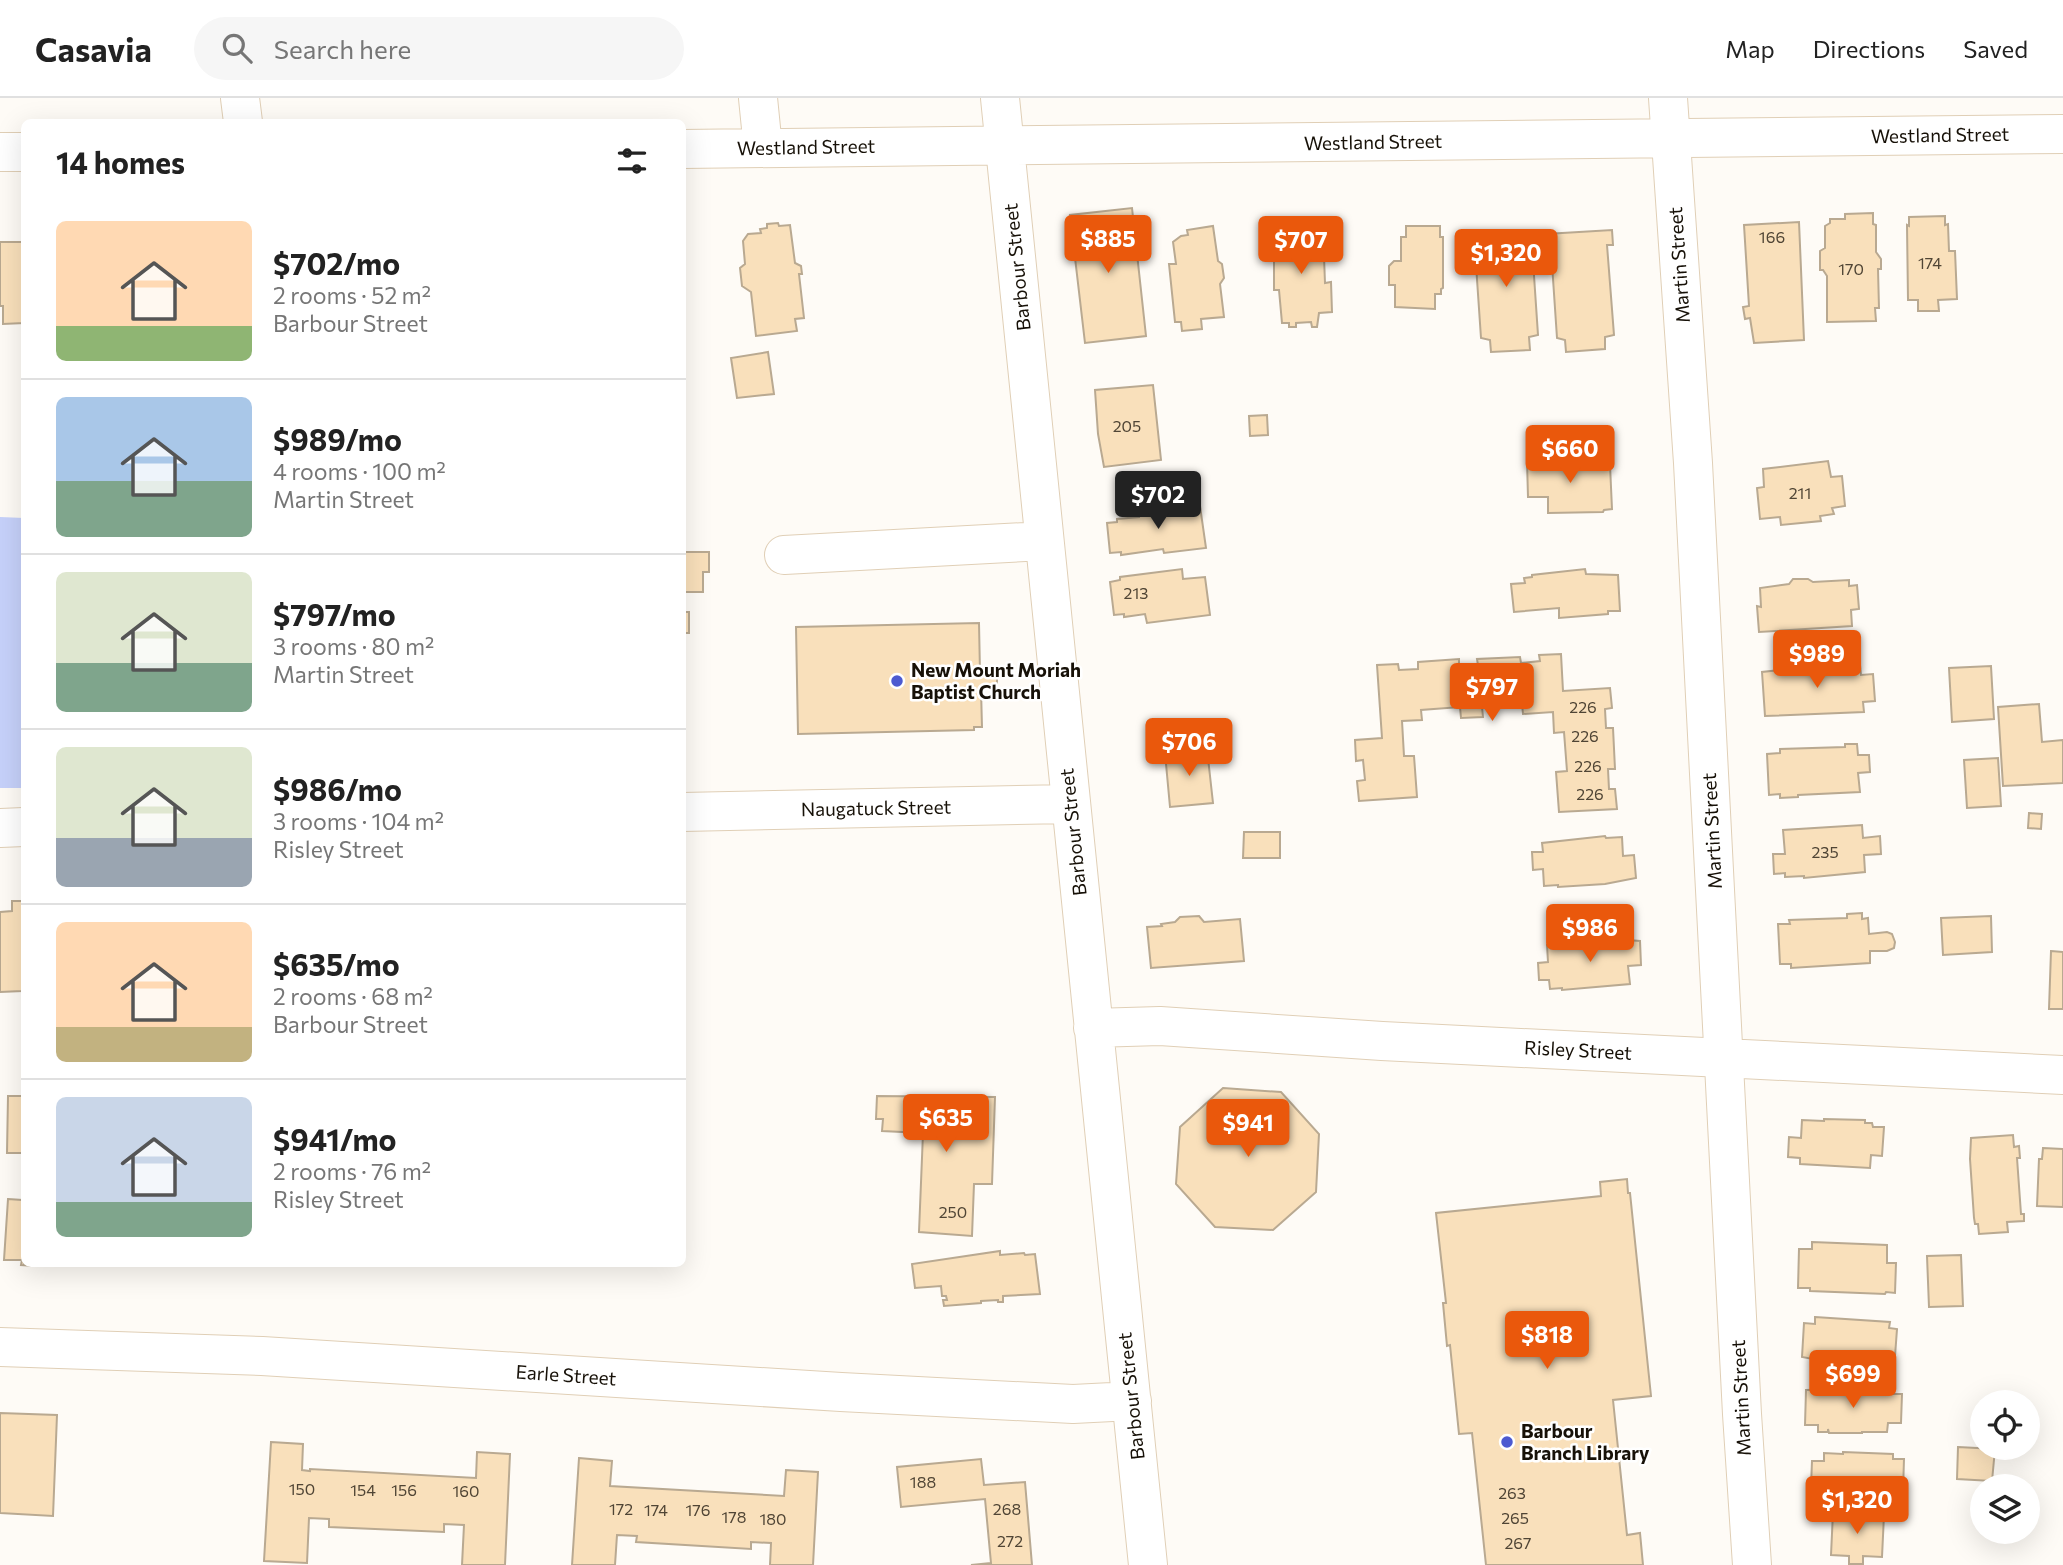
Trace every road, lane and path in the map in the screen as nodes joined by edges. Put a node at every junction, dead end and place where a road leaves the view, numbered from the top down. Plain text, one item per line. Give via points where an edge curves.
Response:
1 (240, 98) edge
2 (758, 98) edge
3 (1000, 98) edge
4 (1668, 98) edge
5 (243, 119) edge
6 (2063, 134) edge
7 (1670, 138) junction
8 (1005, 146) junction
9 (763, 148) junction
10 (686, 149) edge
11 (0, 152) edge
12 (21, 152) edge
13 (1044, 541) junction
14 (784, 555) dead end
15 (1070, 803) junction
16 (686, 812) edge
17 (21, 827) edge
18 (0, 828) edge
19 (1093, 1028) junction
20 (1724, 1056) junction
21 (2063, 1075) edge
22 (0, 1347) edge
23 (1132, 1401) junction
24 (1148, 1565) edge
25 (1752, 1565) edge

1 - 5 street
2 - 9 street
3 - 8 street, Barbour Street
4 - 7 street, Martin Street
6 - 7 street, Westland Street
7 - 8 street, Westland Street
7 - 20 street, Martin Street via 1693,463
8 - 9 street, Westland Street
8 - 13 street, Barbour Street
9 - 10 street, Westland Street
11 - 12 street
13 - 14 street
13 - 15 street, Barbour Street
15 - 16 street, Naugatuck Street
15 - 19 street, Barbour Street
17 - 18 street
19 - 20 street, Risley Street via 1160,1026
19 - 23 street, Barbour Street
20 - 21 street, Risley Street
20 - 25 street, Martin Street
22 - 23 street, Earle Street via 276,1357 1073,1404
23 - 24 street, Barbour Street

